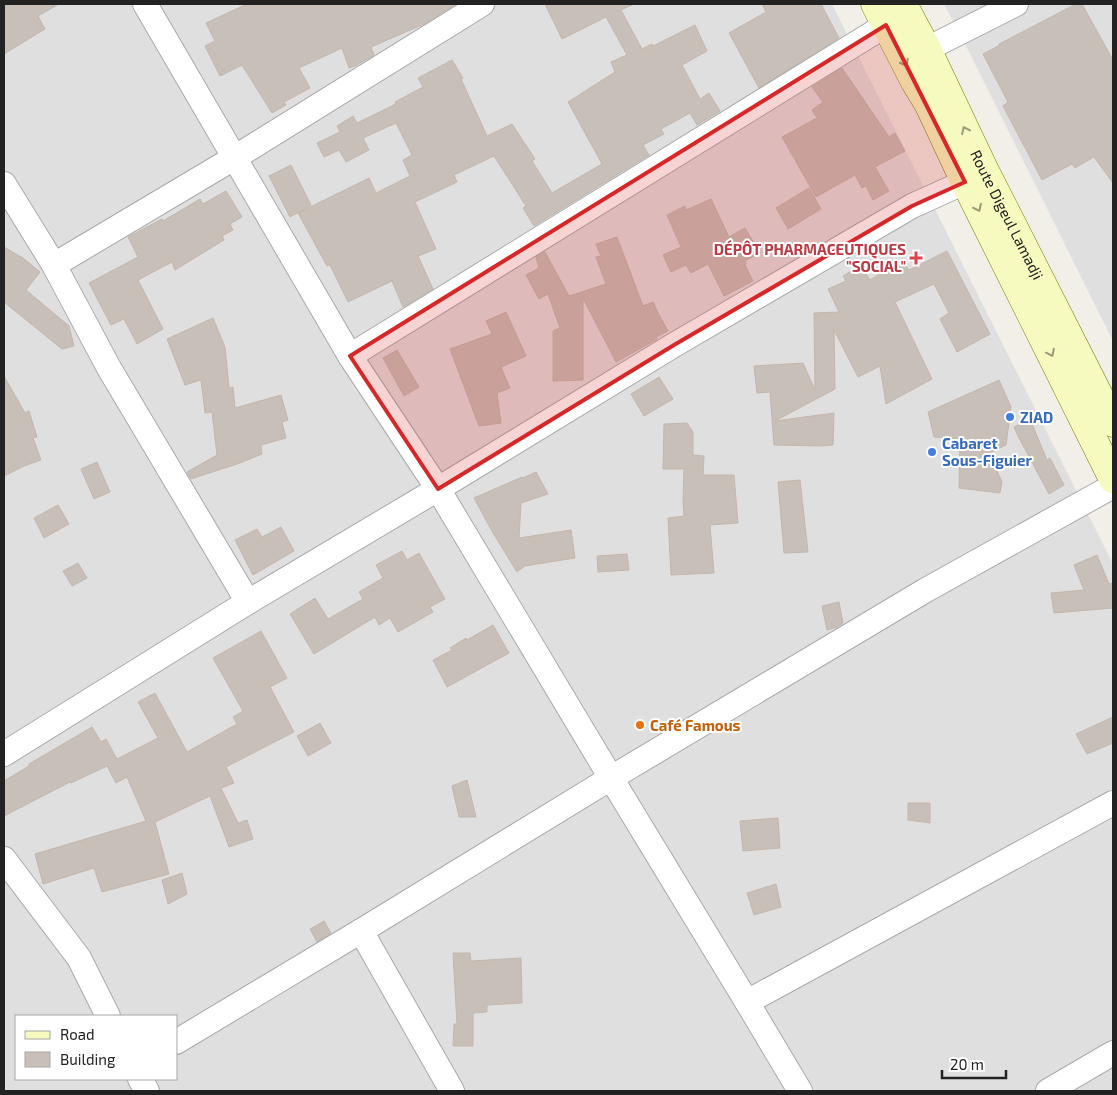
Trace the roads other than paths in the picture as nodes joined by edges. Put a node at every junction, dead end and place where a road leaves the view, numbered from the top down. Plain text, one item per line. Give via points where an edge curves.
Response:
1 (145, 4) edge
2 (482, 4) edge
3 (903, 4) edge
4 (1016, 4) edge
5 (880, 15) edge
6 (927, 49) junction
7 (234, 158) junction
8 (965, 182) junction
9 (4, 184) edge
10 (54, 265) junction
11 (350, 356) junction
12 (1113, 424) edge
13 (1113, 479) edge
14 (1113, 486) edge
15 (438, 489) junction
16 (248, 602) junction
17 (4, 754) edge
18 (611, 778) junction
19 (1113, 803) edge
20 (4, 859) edge
21 (361, 931) junction
22 (748, 1002) junction
23 (108, 1015) edge
24 (178, 1041) edge
25 (1113, 1053) edge
26 (141, 1080) edge
27 (147, 1091) edge
28 (452, 1091) edge
29 (800, 1091) edge
30 (1048, 1091) edge

1 - 7 street
2 - 7 street
3 - 6 main road, Route Digeul Lamadji
4 - 6 street
5 -> 8 main road
5 - 11 street
12 -> 6 main road, Route Digeul Lamadji
7 - 10 street
7 - 11 street
8 -> 13 main road
8 - 15 street via 912,206 793,275
9 - 10 street
10 - 16 street via 109,368
11 - 15 street
14 - 18 street via 926,590
15 - 16 street
15 - 18 street
16 - 17 street
18 - 21 street
18 - 22 street
19 - 22 street
20 - 23 street via 79,958
21 - 24 street
21 - 28 street
22 - 29 street
25 - 30 street
26 - 27 street

